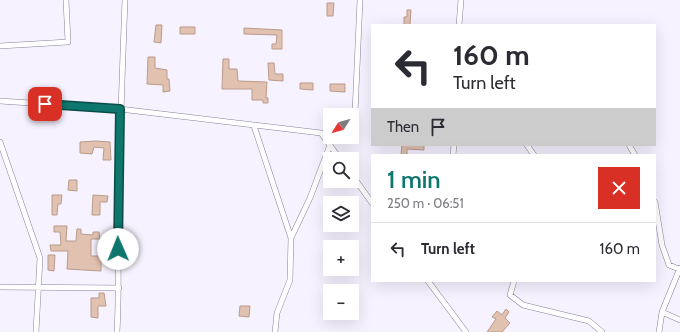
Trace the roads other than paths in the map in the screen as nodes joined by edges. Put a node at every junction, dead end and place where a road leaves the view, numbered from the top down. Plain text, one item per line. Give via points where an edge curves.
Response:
1 (66, 0) edge
2 (125, 0) edge
3 (360, 0) edge
4 (461, 0) edge
5 (459, 24) edge
6 (0, 46) edge
7 (0, 101) edge
8 (355, 108) edge
9 (120, 109) junction
10 (254, 126) junction
11 (323, 136) edge
12 (0, 142) edge
13 (329, 144) edge
14 (359, 185) edge
15 (371, 202) edge
16 (656, 208) edge
17 (291, 238) junction
18 (680, 269) edge
19 (429, 282) edge
20 (514, 282) edge
21 (38, 286) junction
22 (0, 287) edge
23 (119, 288) junction
24 (662, 312) junction
25 (680, 320) edge
26 (36, 332) edge
27 (117, 332) edge
28 (275, 332) edge
29 (466, 332) edge
30 (602, 332) edge
31 (659, 332) edge

1 - 6 street via 68,42
2 - 9 street
3 - 8 street
4 - 5 street
7 - 9 street
9 - 10 street
9 - 23 street
10 - 11 street via 321,133
10 - 17 street
12 - 21 street via 40,258
13 - 17 street via 310,198
14 - 15 street
16 - 18 street via 662,245 669,265
17 - 28 street via 290,280 277,313
18 - 24 street
19 - 29 street
20 - 30 street via 510,295 523,304 589,321
21 - 22 street
21 - 23 street
21 - 26 street
23 - 27 street
24 - 25 street
24 - 31 street

